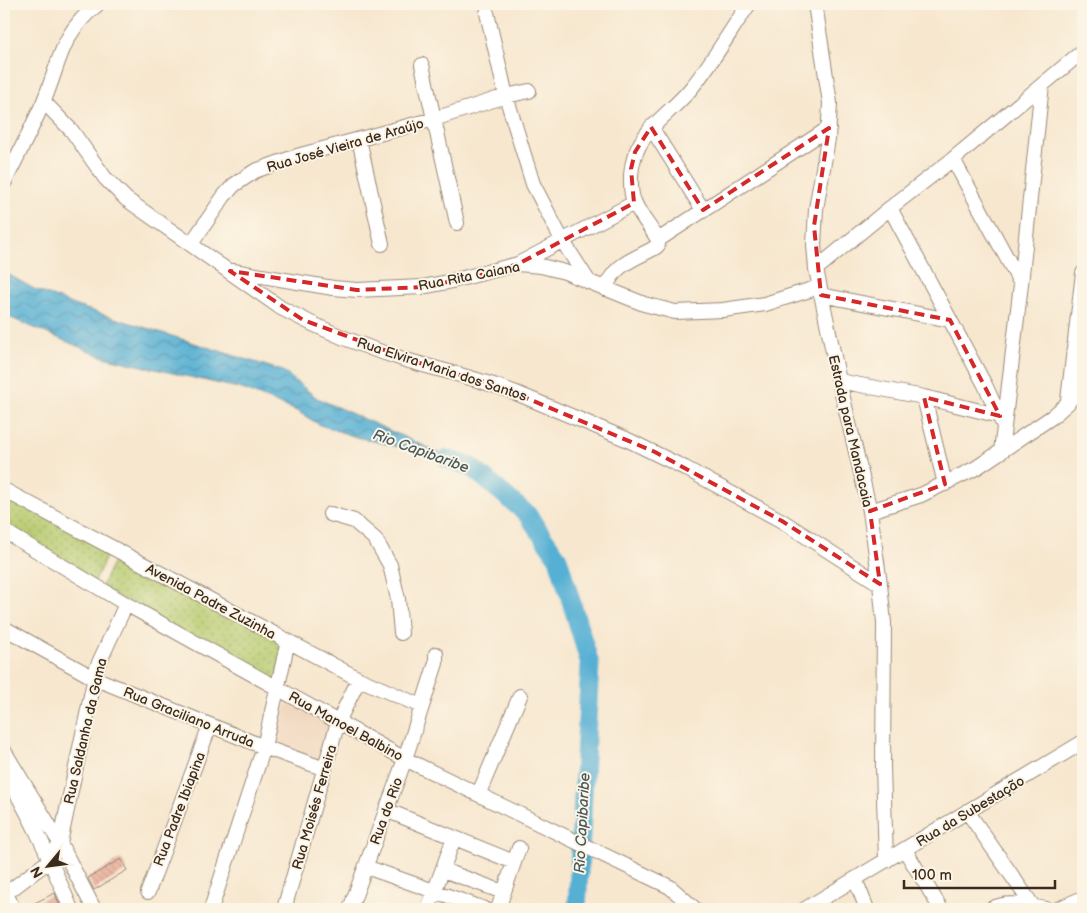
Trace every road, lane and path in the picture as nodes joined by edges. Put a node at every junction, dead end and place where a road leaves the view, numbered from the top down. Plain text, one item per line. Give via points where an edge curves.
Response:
1 (98, 4) edge
2 (749, 4) edge
3 (815, 4) edge
4 (487, 13) dead end
5 (1083, 50) edge
6 (422, 66) dead end
7 (1042, 85) junction
8 (529, 91) dead end
9 (506, 96) junction
10 (44, 102) junction
11 (434, 119) junction
12 (651, 127) junction
13 (829, 128) junction
14 (359, 138) junction
15 (953, 160) junction
16 (4, 183) edge
17 (634, 203) junction
18 (890, 208) junction
19 (703, 210) junction
20 (457, 223) dead end
21 (562, 240) junction
22 (658, 240) junction
23 (191, 244) junction
24 (382, 244) dead end
25 (518, 264) junction
26 (816, 269) junction
27 (230, 271) junction
28 (1083, 274) edge
29 (589, 282) junction
30 (1021, 284) junction
31 (605, 289) junction
32 (820, 291) junction
33 (950, 320) junction
34 (839, 381) junction
35 (1083, 381) edge
36 (924, 397) junction
37 (1068, 403) junction
38 (1002, 421) junction
39 (1001, 452) junction
40 (945, 484) junction
41 (4, 490) edge
42 (870, 511) junction
43 (330, 514) dead end
44 (4, 531) edge
45 (880, 584) junction
46 (126, 604) junction
47 (4, 628) edge
48 (401, 632) dead end
49 (288, 641) junction
50 (436, 654) dead end
51 (94, 678) junction
52 (359, 679) junction
53 (278, 688) junction
54 (520, 696) dead end
55 (421, 706) junction
56 (338, 722) junction
57 (210, 725) junction
58 (1083, 742) edge
59 (264, 747) junction
60 (4, 751) edge
61 (405, 758) junction
62 (325, 770) junction
63 (4, 773) edge
64 (479, 793) junction
65 (386, 810) junction
66 (967, 811) junction
67 (454, 838) junction
68 (60, 843) junction
69 (519, 848) dead end
70 (906, 850) junction
71 (50, 860) junction
72 (886, 861) junction
73 (514, 862) junction
74 (366, 867) junction
75 (442, 870) junction
76 (855, 879) junction
77 (5, 892) edge
78 (148, 892) dead end
79 (435, 892) junction
80 (503, 892) junction
81 (1083, 898) edge
82 (691, 907) edge
83 (1038, 908) edge
84 (13, 909) edge
85 (71, 909) edge
86 (94, 909) edge
87 (211, 909) edge
88 (284, 909) edge
89 (350, 909) edge
90 (428, 909) edge
91 (485, 909) edge
92 (498, 909) edge
93 (805, 909) edge
94 (867, 909) edge
95 (941, 909) edge
96 (991, 909) edge
97 (1058, 909) edge

1 - 10 street via 84,16 64,44
2 - 12 street via 693,87
3 - 13 street, Estrada para Mandacaia via 829,90
4 - 9 street
5 - 7 street
6 - 11 street
7 - 15 street
7 - 30 street
8 - 9 street, Rua José Vieira de Araújo
9 - 11 street, Rua José Vieira de Araújo
9 - 21 street via 533,184
10 - 16 street
10 - 23 street, Rua Elvira Maria dos Santos via 72,131 114,188
11 - 14 street, Rua José Vieira de Araújo
11 - 20 street
12 - 17 street via 635,152 632,169
12 - 19 street
13 - 19 street
13 - 26 street, Estrada para Mandacaia via 816,209
14 - 23 street, Rua José Vieira de Araújo via 273,164 244,177 224,196
14 - 24 street
15 - 18 street
15 - 30 street
17 - 21 street
17 - 22 street
18 - 26 street
18 - 33 street
19 - 22 street
21 - 25 street
21 - 29 street
22 - 31 street via 656,247 618,268
23 - 27 street, Rua Elvira Maria dos Santos
25 - 27 street, Rua Rita Caiana via 448,282 357,290
25 - 29 street, Rua Rita Caiana via 554,269
26 - 32 street, Estrada para Mandacaia
27 - 45 street, Rua Elvira Maria dos Santos via 303,320 403,359 493,384 655,452 782,521
28 - 37 street
29 - 31 street, Rua Rita Caiana
30 - 38 street
31 - 32 street, Rua Rita Caiana via 675,312 765,304
32 - 33 street
32 - 34 street, Estrada para Mandacaia
33 - 38 street
34 - 36 street
34 - 42 street, Estrada para Mandacaia
35 - 37 street
36 - 38 street
36 - 40 street
37 - 39 street
38 - 39 street
39 - 40 street
40 - 42 street
41 - 49 street, Avenida Padre Zuzinha
42 - 45 street, Estrada para Mandacaia
43 - 48 street via 354,522 375,539 390,565
44 - 46 street, Rua Manoel Balbino
45 - 72 street, Estrada para Mandacaia via 884,623
46 - 51 street, Rua Saldanha da Gama
46 - 53 street, Rua Manoel Balbino
47 - 51 street, Rua Graciliano Arruda
49 - 52 street, Avenida Padre Zuzinha
49 - 53 street
50 - 55 street, Rua do Rio via 436,664
51 - 57 street, Rua Graciliano Arruda
51 - 68 street, Rua Saldanha da Gama
52 - 55 street, Avenida Padre Zuzinha
52 - 56 street, Rua Moisés Ferreira
53 - 56 street, Rua Manoel Balbino
53 - 59 street
54 - 64 street
55 - 61 street, Rua do Rio
56 - 61 street, Rua Manoel Balbino
56 - 62 street, Rua Moisés Ferreira
57 - 59 street, Rua Graciliano Arruda
57 - 78 street, Rua Padre Ibiapina
58 - 66 street, Rua da Subestação
59 - 62 street, Rua Graciliano Arruda
59 - 87 street
60 - 68 street
61 - 64 street, Rua Manoel Balbino
61 - 65 street, Rua do Rio
62 - 88 street, Rua Moisés Ferreira
63 - 71 street via 27,810
64 - 82 street, Rua Manoel Balbino via 670,886
65 - 67 street
65 - 74 street, Rua do Rio
66 - 70 street, Rua da Subestação
66 - 83 street
67 - 73 street
67 - 75 street
68 - 71 street, Rua Saldanha da Gama
68 - 86 street
69 - 73 street
70 - 72 street, Rua da Subestação
70 - 95 street
71 - 77 street
71 - 85 street
72 - 76 street, Rua da Subestação
73 - 80 street
74 - 79 street
74 - 89 street, Rua do Rio
75 - 79 street
75 - 80 street
76 - 93 street, Rua da Subestação
76 - 94 street
77 - 84 street
79 - 90 street
79 - 91 street
80 - 92 street
81 - 97 street
83 - 96 street via 1013,905

